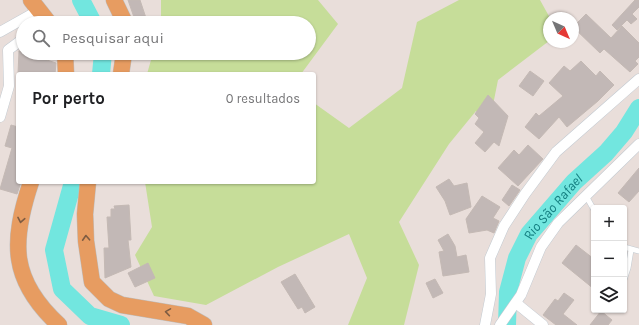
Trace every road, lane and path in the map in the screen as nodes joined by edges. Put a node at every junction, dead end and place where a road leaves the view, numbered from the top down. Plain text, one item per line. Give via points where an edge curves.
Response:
1 (114, 0) edge
2 (35, 5) edge
3 (21, 16) edge
4 (44, 16) edge
5 (122, 16) edge
6 (16, 20) edge
7 (0, 32) edge
8 (16, 44) edge
9 (65, 60) edge
10 (123, 60) edge
11 (66, 72) edge
12 (120, 72) edge
13 (639, 79) edge
14 (0, 118) edge
15 (639, 144) edge
16 (30, 184) edge
17 (88, 184) edge
18 (586, 196) junction
19 (591, 205) edge
20 (627, 248) edge
21 (631, 250) junction
22 (639, 251) edge
23 (625, 277) edge
24 (515, 306) junction
25 (501, 323) edge
26 (59, 325) edge
27 (204, 325) edge
28 (485, 325) edge
29 (543, 325) edge

1 - 5 main road
2 - 3 street
2 - 4 main road
6 - 7 street
8 - 14 street via 8,50 9,86
9 - 11 main road
10 - 12 main road
13 - 28 street via 556,152 504,226 490,258 491,294
15 - 18 street
16 -> 26 main road via 21,220 18,257 26,284 43,310
27 -> 17 main road via 188,316 122,305 110,299 92,282 85,214
18 - 19 lane
18 - 24 street via 546,238
20 - 21 lane
21 - 22 lane
21 - 23 lane
24 - 25 street
24 - 29 street

